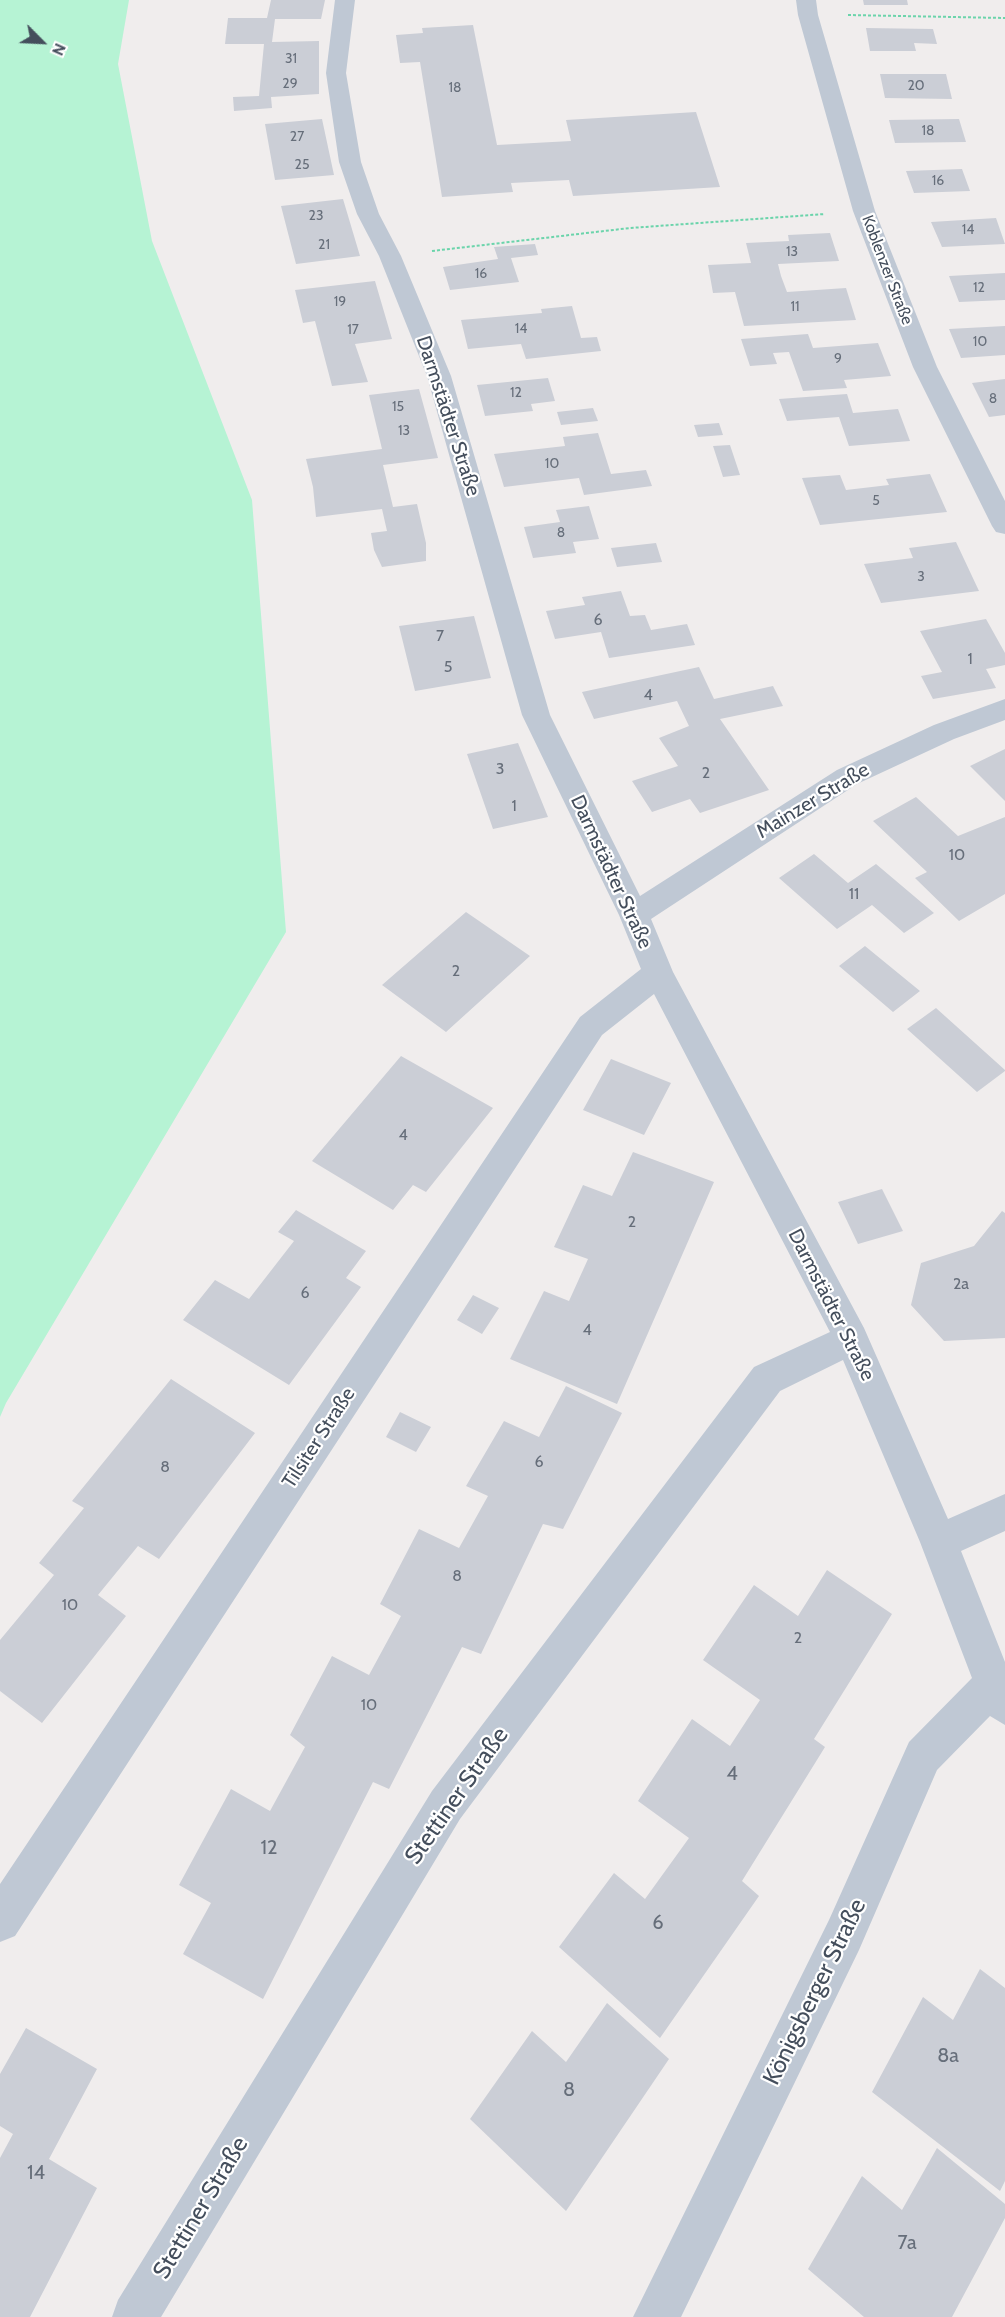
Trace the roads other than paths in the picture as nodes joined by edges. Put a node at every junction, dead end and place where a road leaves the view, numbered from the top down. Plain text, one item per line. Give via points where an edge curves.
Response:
1 (345, 0) edge
2 (807, 7) edge
3 (1005, 526) edge
4 (1005, 709) edge
5 (634, 915) junction
6 (658, 973) junction
7 (852, 1339) junction
8 (1005, 1512) edge
9 (939, 1542) junction
10 (999, 1694) edge
11 (0, 1921) edge
12 (135, 2317) edge
13 (656, 2317) edge

1 - 5 street, Darmstädter Straße via 336,73 351,162 368,214 390,256 440,376 536,715
2 - 3 street, Koblenzer Straße via 864,211 925,367
4 - 5 street, Mainzer Straße via 847,777
5 - 6 street, Darmstädter Straße
6 - 7 street, Darmstädter Straße
6 - 11 street, Tilsiter Straße via 591,1026
7 - 9 street, Darmstädter Straße
7 - 12 street, Stettiner Straße via 767,1379 446,1805
8 - 9 street
9 - 10 street, Darmstädter Straße
10 - 13 street, Königsberger Straße via 922,1756 844,1935

